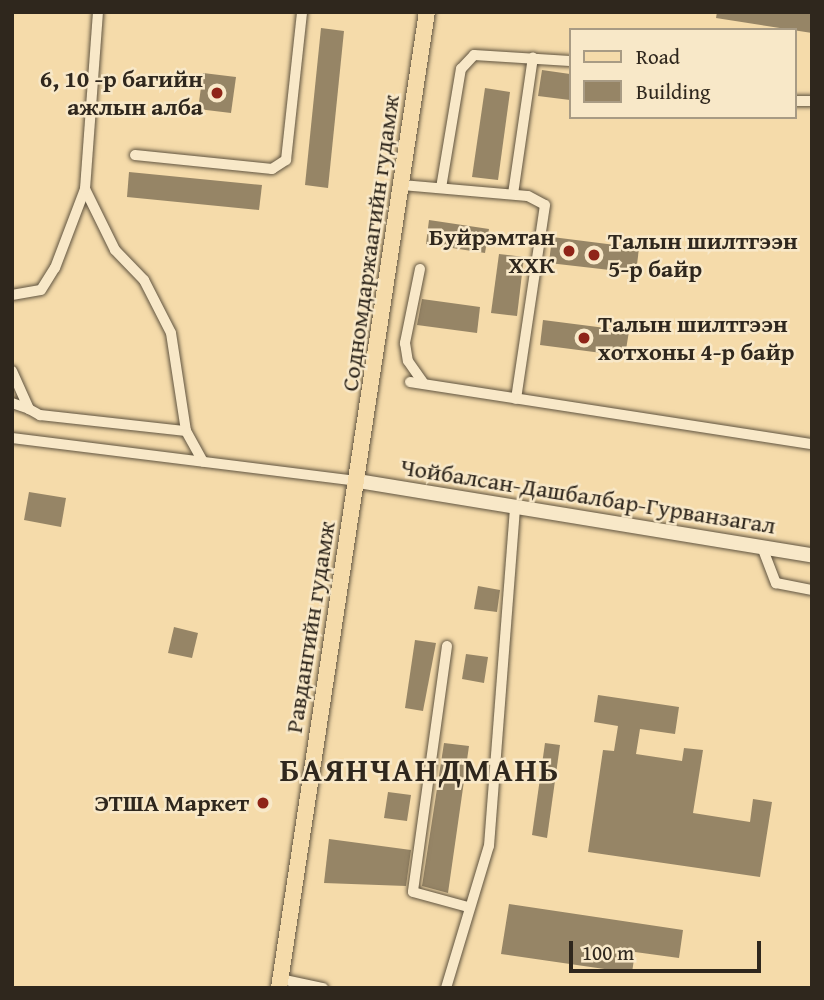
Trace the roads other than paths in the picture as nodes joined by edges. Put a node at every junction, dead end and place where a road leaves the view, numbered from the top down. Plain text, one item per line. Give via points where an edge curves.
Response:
1 (98, 12) edge
2 (303, 12) edge
3 (427, 12) edge
4 (533, 57) junction
5 (568, 61) edge
6 (135, 155) dead end
7 (401, 185) junction
8 (441, 188) junction
9 (85, 189) junction
10 (513, 194) junction
11 (420, 269) dead end
12 (12, 295) edge
13 (12, 371) edge
14 (410, 382) dead end
15 (424, 384) junction
16 (516, 398) junction
17 (12, 403) edge
18 (29, 409) junction
19 (186, 431) junction
20 (12, 438) edge
21 (812, 444) edge
22 (203, 462) junction
23 (358, 481) junction
24 (515, 507) junction
25 (762, 547) junction
26 (812, 555) edge
27 (812, 590) edge
28 (447, 646) dead end
29 (468, 907) junction
30 (280, 983) edge
31 (323, 988) edge
32 (446, 988) edge

1 - 9 street
2 - 6 street via 286,160 272,169
3 - 7 main road, Содномдаржаагийн гудамж
4 - 5 street
4 - 8 street via 474,55 461,69
4 - 10 street
7 - 8 street
7 - 23 main road, Содномдаржаагийн гудамж
8 - 10 street
9 - 12 street via 55,268 41,290
9 - 19 street via 116,250 144,280 171,333
10 - 16 street via 540,198 545,205
11 - 15 street via 405,343 408,361
13 - 18 street
14 - 15 street
15 - 16 street
16 - 21 street
17 - 18 street
18 - 19 street via 67,421
19 - 22 street
20 - 22 street
22 - 23 street
23 - 24 street, Чойбалсан-Дашбалбар-Гурванзагал
23 - 30 main road, Равдангийн гудамж
24 - 25 street, Чойбалсан-Дашбалбар-Гурванзагал
24 - 29 street via 489,846
25 - 26 street, Чойбалсан-Дашбалбар-Гурванзагал
25 - 27 street via 776,583
28 - 29 street via 413,892
29 - 32 street
30 - 31 street

